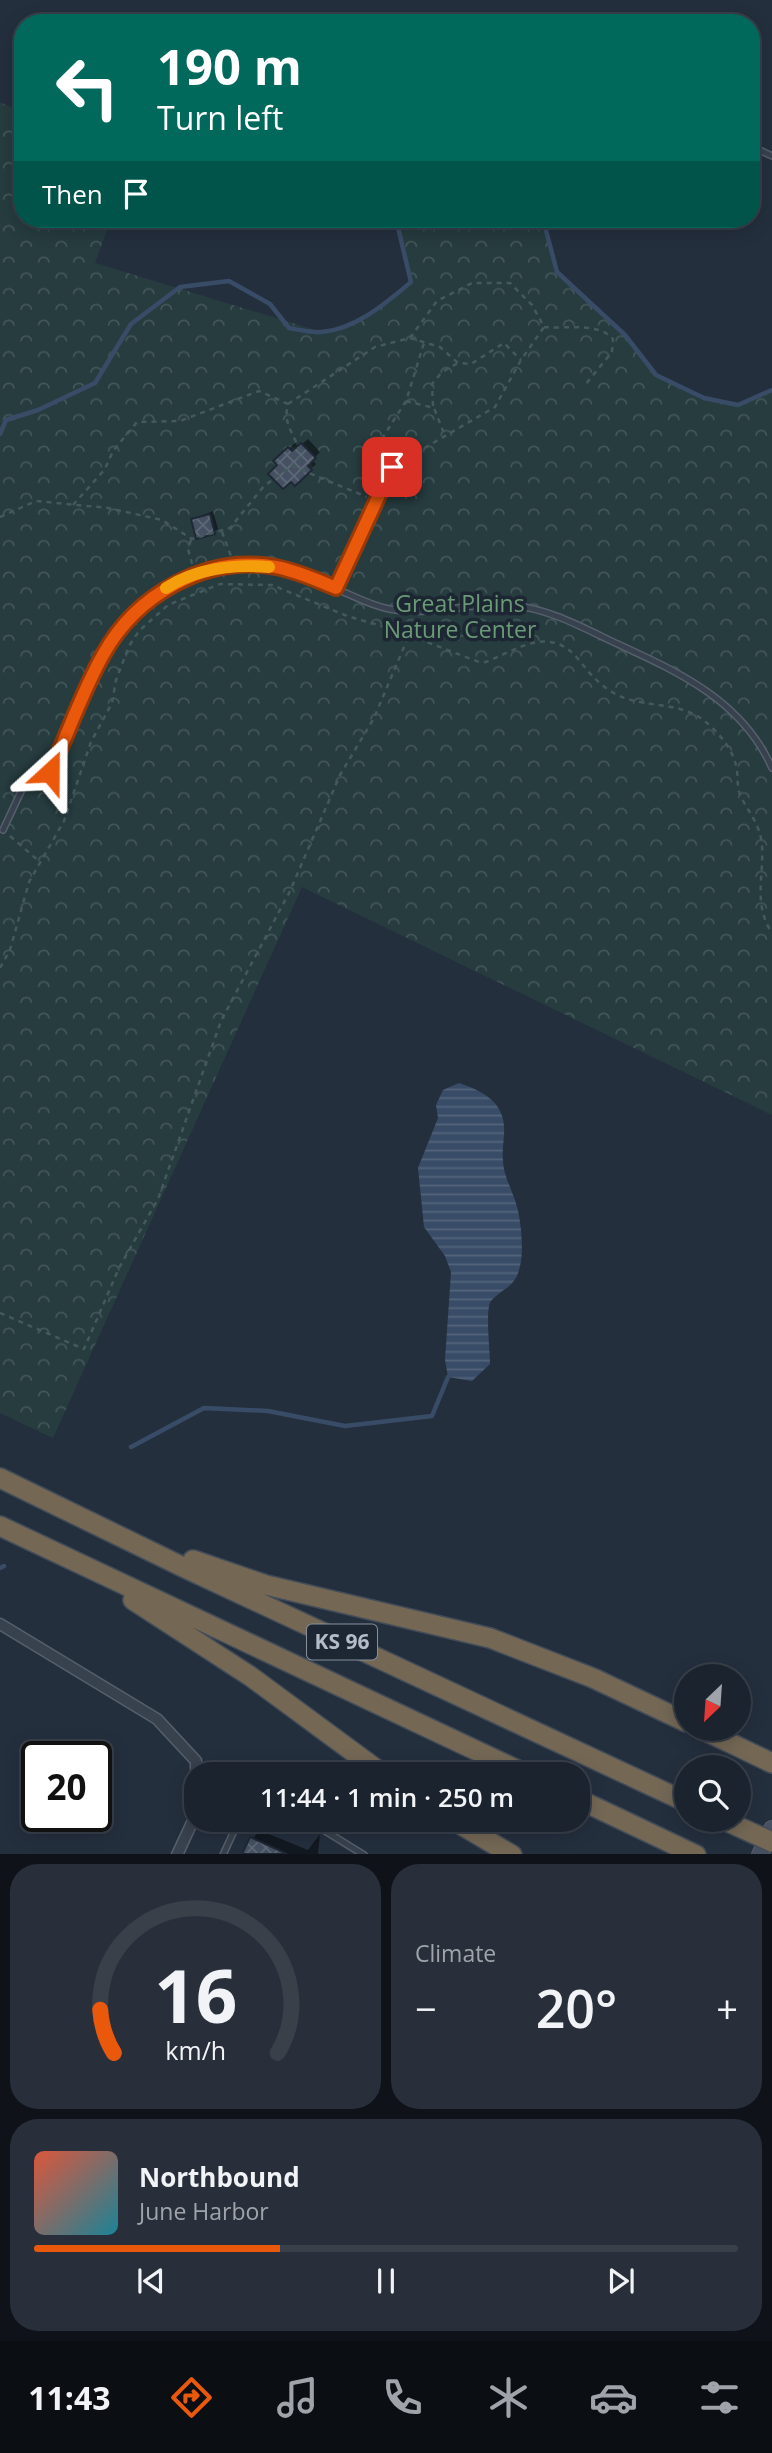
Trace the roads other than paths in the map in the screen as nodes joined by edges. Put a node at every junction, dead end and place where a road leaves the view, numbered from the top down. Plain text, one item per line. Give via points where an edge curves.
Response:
1 (392, 467) road end
2 (336, 588) junction
3 (772, 768) edge
4 (3, 830) road end
5 (0, 1478) edge
6 (0, 1526) edge
7 (119, 1536) junction
8 (67, 1558) junction
9 (0, 1624) edge
10 (674, 1715) edge
11 (726, 1741) edge
12 (196, 1762) edge
13 (367, 1762) edge
14 (500, 1762) edge
15 (772, 1763) edge
16 (674, 1796) edge
17 (590, 1805) edge
18 (772, 1829) edge
19 (187, 1832) edge
20 (233, 1832) edge
21 (327, 1832) edge
22 (474, 1832) edge
23 (750, 1832) edge
24 (772, 1842) edge
25 (177, 1854) edge
26 (223, 1854) edge
27 (364, 1854) edge
28 (512, 1854) edge
29 (696, 1854) edge
30 (760, 1854) edge

1 - 2 lane
2 - 3 lane via 367,602 411,612 510,605 564,619 664,666 713,695 745,725
2 - 4 lane via 274,567 233,566 172,584 136,611 102,656 50,772 25,783
5 - 7 highway, KS 96
6 - 8 highway, KS 96
7 - 10 highway via 266,1585 490,1638
7 - 16 highway, KS 96
8 - 13 highway via 250,1676
8 - 14 highway, KS 96
9 - 12 street via 157,1720
11 - 15 highway
17 - 29 highway
18 - 30 main road
19 - 25 street
20 - 26 lane
21 - 27 lane
22 - 28 highway
23 - 24 highway, bridge

